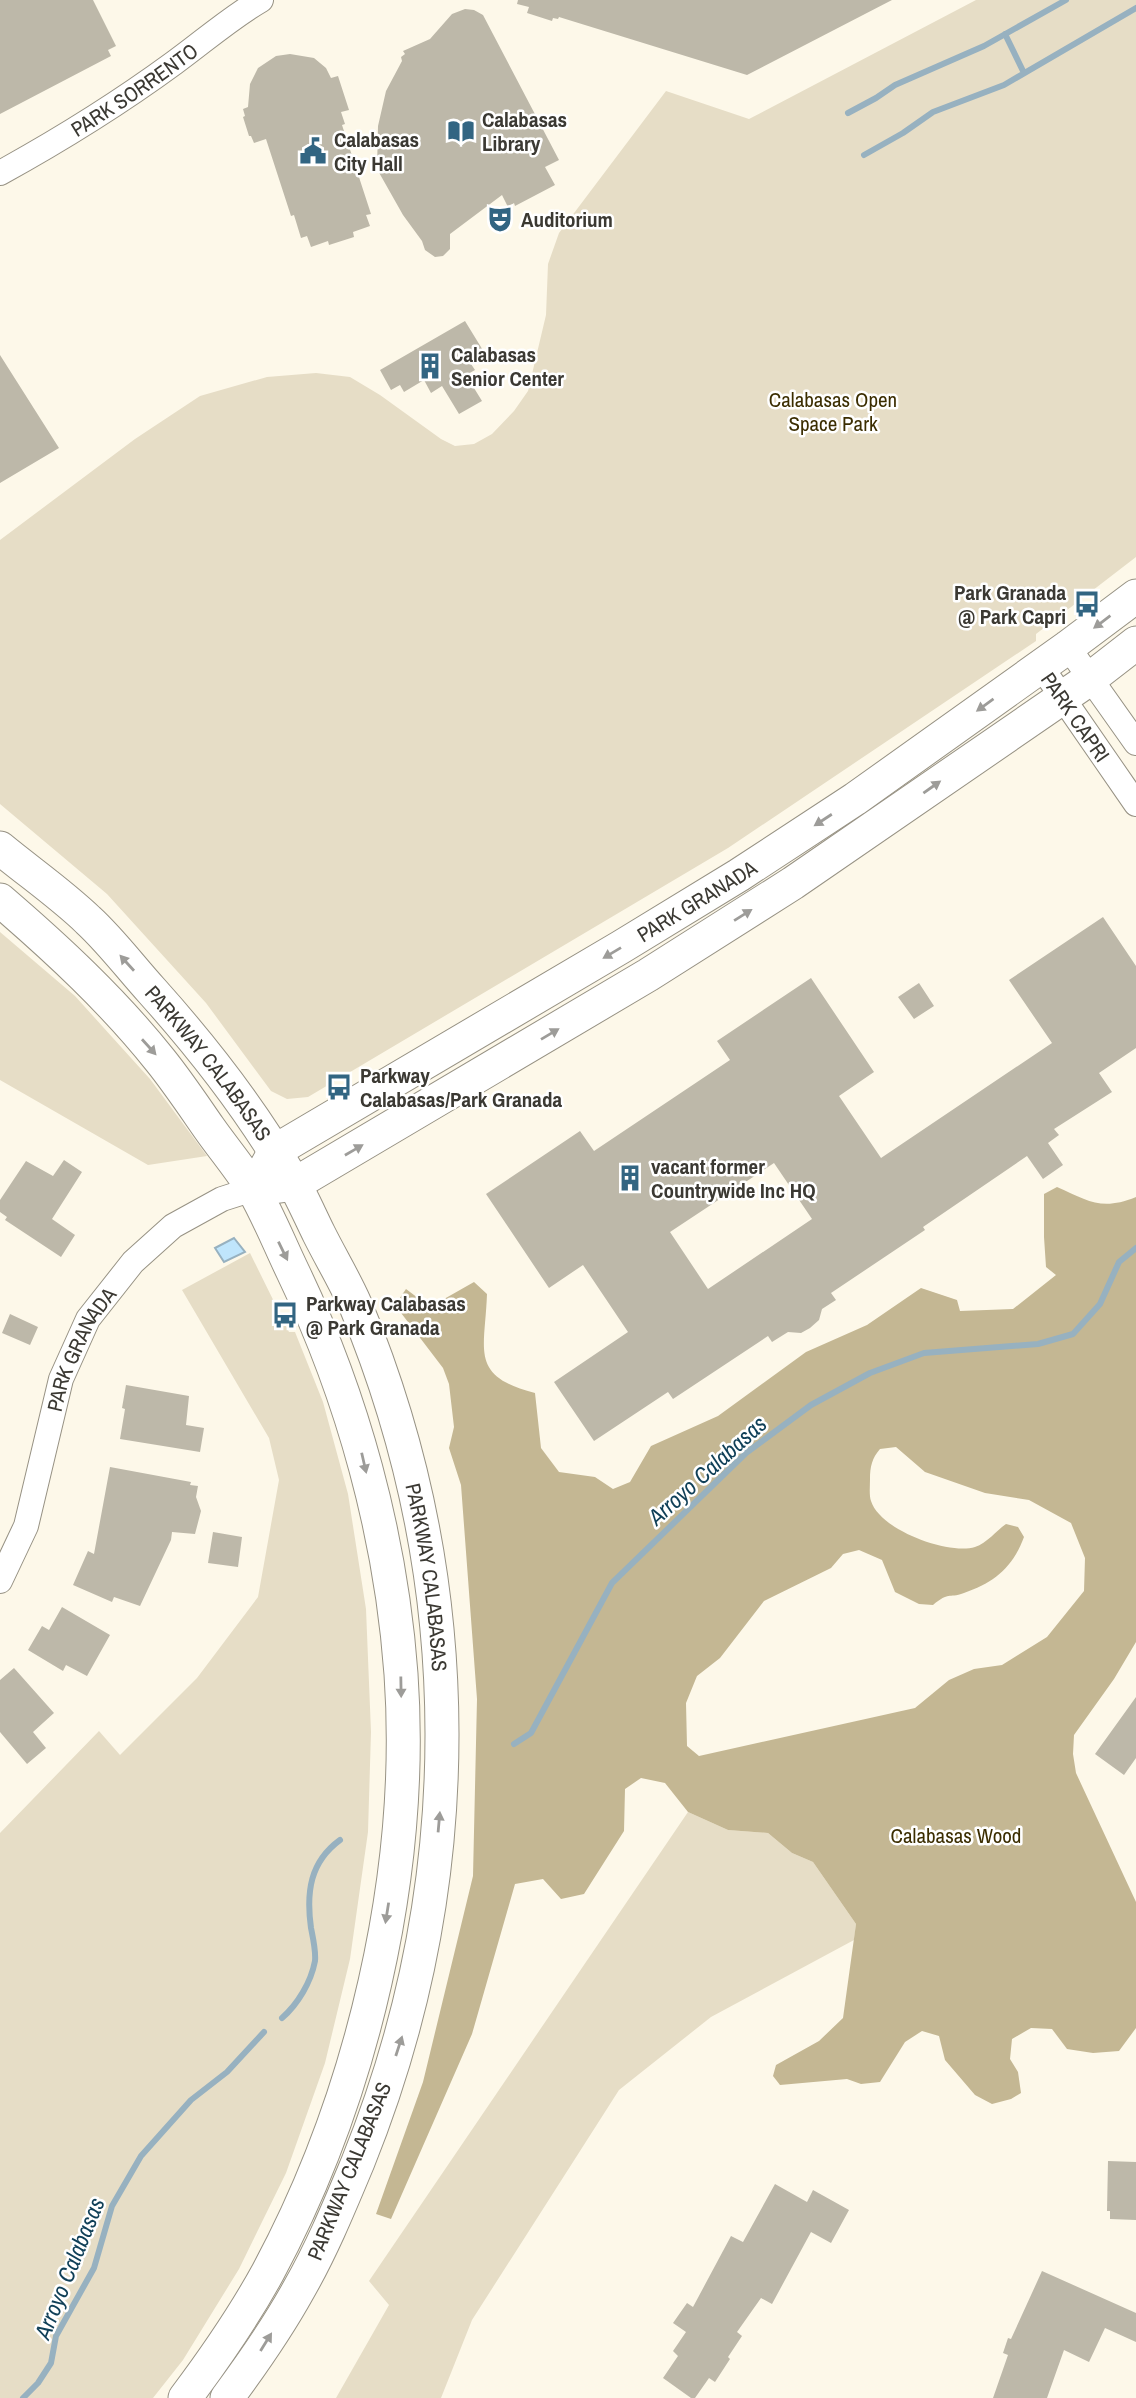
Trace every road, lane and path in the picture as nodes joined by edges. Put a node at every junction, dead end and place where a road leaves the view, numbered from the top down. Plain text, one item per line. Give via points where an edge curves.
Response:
1 (261, 0) edge
2 (0, 173) edge
3 (1136, 596) edge
4 (1136, 643) edge
5 (1068, 647) junction
6 (1040, 665) junction
7 (1091, 678) junction
8 (1062, 697) junction
9 (1136, 743) edge
10 (1136, 804) edge
11 (0, 848) edge
12 (0, 900) edge
13 (275, 1151) junction
14 (295, 1184) junction
15 (253, 1189) junction
16 (0, 1581) edge
17 (185, 2398) edge
18 (227, 2398) edge

1 - 2 street, PARK SORRENTO via 57,142
3 -> 5 street, PARK GRANADA
4 - 7 street, PARK GRANADA
5 - 6 street, PARK GRANADA
5 - 7 street, PARK CAPRI
6 - 8 street, PARK CAPRI
6 -> 13 street, PARK GRANADA via 855,799 739,875
7 - 8 street, PARK GRANADA
7 - 9 street, PARK CAPRI
8 - 10 street, PARK CAPRI
14 -> 8 street, PARK GRANADA via 671,961 793,883
13 -> 11 street, PARKWAY CALABASAS via 195,1039 88,920
12 -> 15 street, PARKWAY CALABASAS via 55,948 160,1059
13 - 14 street, PARKWAY CALABASAS
13 - 15 street, PARK GRANADA
14 - 15 street, PARK GRANADA
18 -> 14 street, PARKWAY CALABASAS via 300,2288 375,2120 420,1965 444,1742 433,1597 401,1437 354,1302
15 - 16 street, PARK GRANADA via 222,1199 173,1226 133,1262 88,1320 61,1379 26,1526
15 -> 17 street, PARKWAY CALABASAS via 314,1315 361,1448 378,1521 401,1675 399,1818 380,1960 342,2103 267,2274 219,2353

